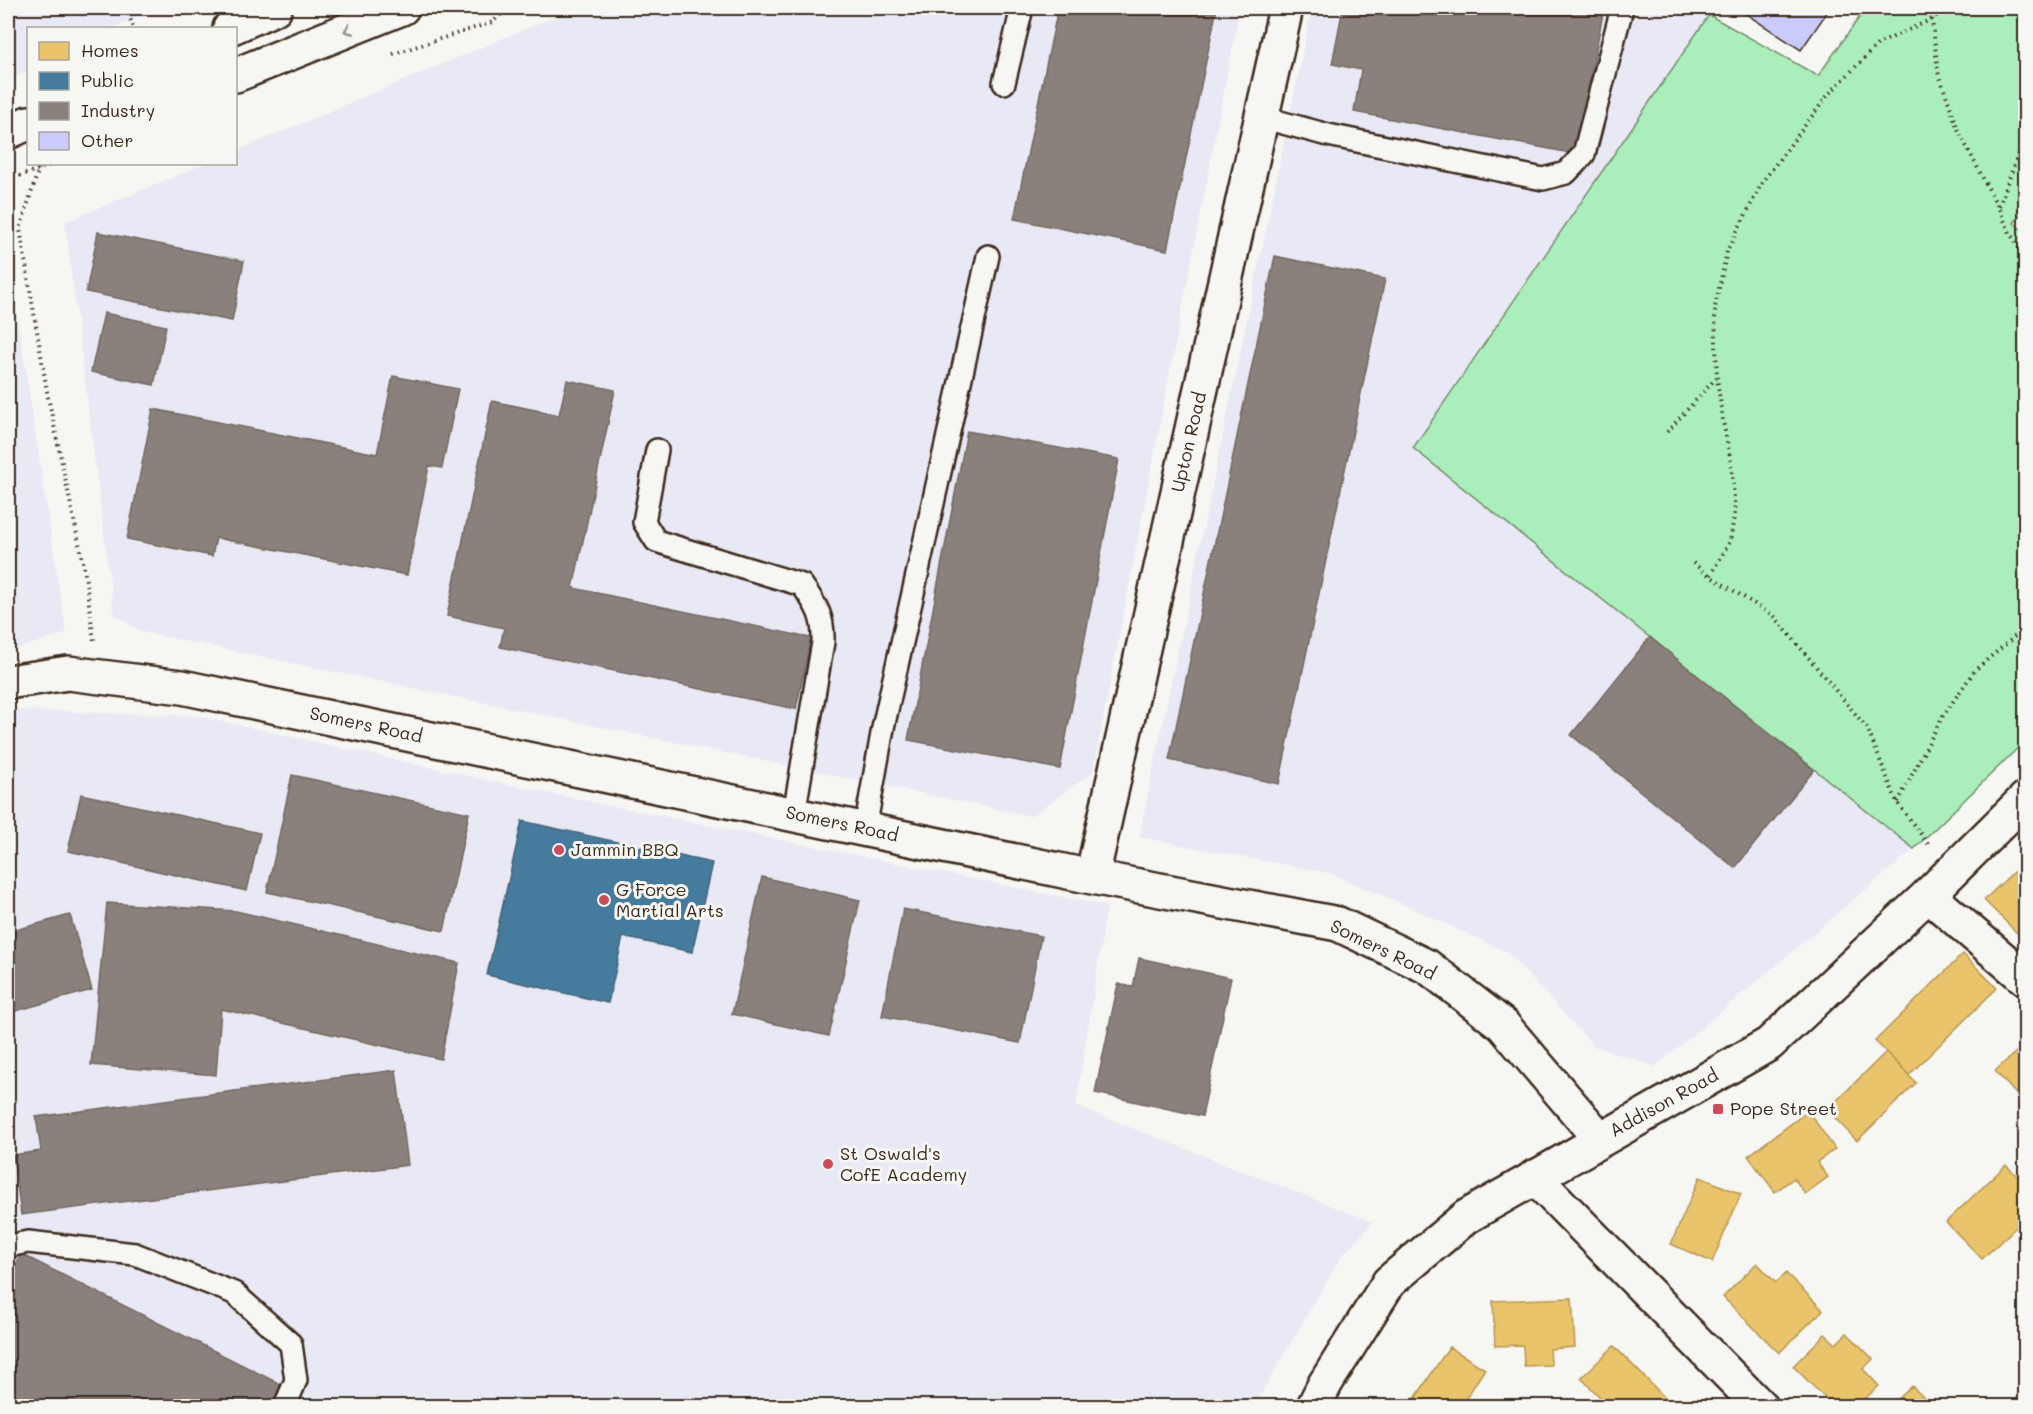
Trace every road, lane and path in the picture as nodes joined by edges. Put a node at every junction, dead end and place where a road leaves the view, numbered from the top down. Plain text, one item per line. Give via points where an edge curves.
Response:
1 (130, 8) edge
2 (275, 8) edge
3 (402, 8) edge
4 (507, 8) edge
5 (1022, 8) edge
6 (1286, 8) edge
7 (1622, 8) edge
8 (1946, 8) edge
9 (1932, 19) junction
10 (493, 22) dead end
11 (134, 27) edge
12 (232, 27) edge
13 (237, 75) edge
14 (1004, 83) dead end
15 (1262, 117) junction
16 (27, 123) edge
17 (8, 132) edge
18 (2025, 133) edge
19 (8, 155) edge
20 (27, 157) edge
21 (27, 164) edge
22 (33, 165) edge
23 (8, 180) edge
24 (1998, 207) junction
25 (988, 256) dead end
26 (2025, 259) edge
27 (1717, 378) junction
28 (1667, 432) dead end
29 (657, 450) dead end
30 (1693, 563) dead end
31 (1710, 576) junction
32 (2025, 627) edge
33 (99, 677) junction
34 (8, 682) edge
35 (2025, 798) edge
36 (1897, 802) junction
37 (794, 814) junction
38 (865, 829) junction
39 (1092, 877) junction
40 (1938, 884) junction
41 (2025, 978) edge
42 (1600, 1139) junction
43 (1534, 1177) junction
44 (8, 1246) edge
45 (285, 1407) edge
46 (1314, 1407) edge
47 (1760, 1407) edge

1 - 11 path
2 - 12 main road
3 -> 13 main road
4 - 10 path
5 - 14 lane
6 - 15 main road, Upton Road
7 - 15 lane via 1584,154 1566,173 1543,179 1328,135
8 - 9 path
9 - 24 path via 1938,72 1959,132
9 - 27 path via 1878,44 1828,95 1763,181 1727,251 1714,307
15 - 39 main road, Upton Road
16 - 17 main road
18 - 24 path
19 - 20 main road
21 - 23 path
22 - 33 path via 20,229 48,397 84,567
24 - 26 path
25 - 38 lane via 883,728
27 - 28 path
27 - 31 path via 1735,510 1730,541
29 - 37 lane via 644,522 656,541 802,585 816,605 823,624 822,642
30 - 31 path
31 - 36 path via 1774,616 1867,728
32 - 36 path via 1975,670 1941,719
33 - 34 main road, Somers Road via 68,673
33 - 37 main road, Somers Road via 182,687
35 - 40 main road, Addison Road
36 - 40 path
37 - 38 main road, Somers Road
38 - 39 main road, Somers Road
39 - 42 main road, Somers Road via 1338,924 1428,967 1503,1025
40 - 41 main road
40 - 42 main road, Addison Road via 1769,1044
42 - 43 main road, Addison Road
43 - 46 main road, Addison Road via 1466,1217 1389,1282
43 - 47 main road
44 - 45 lane via 28,1242 135,1254 234,1293 291,1344 296,1380

